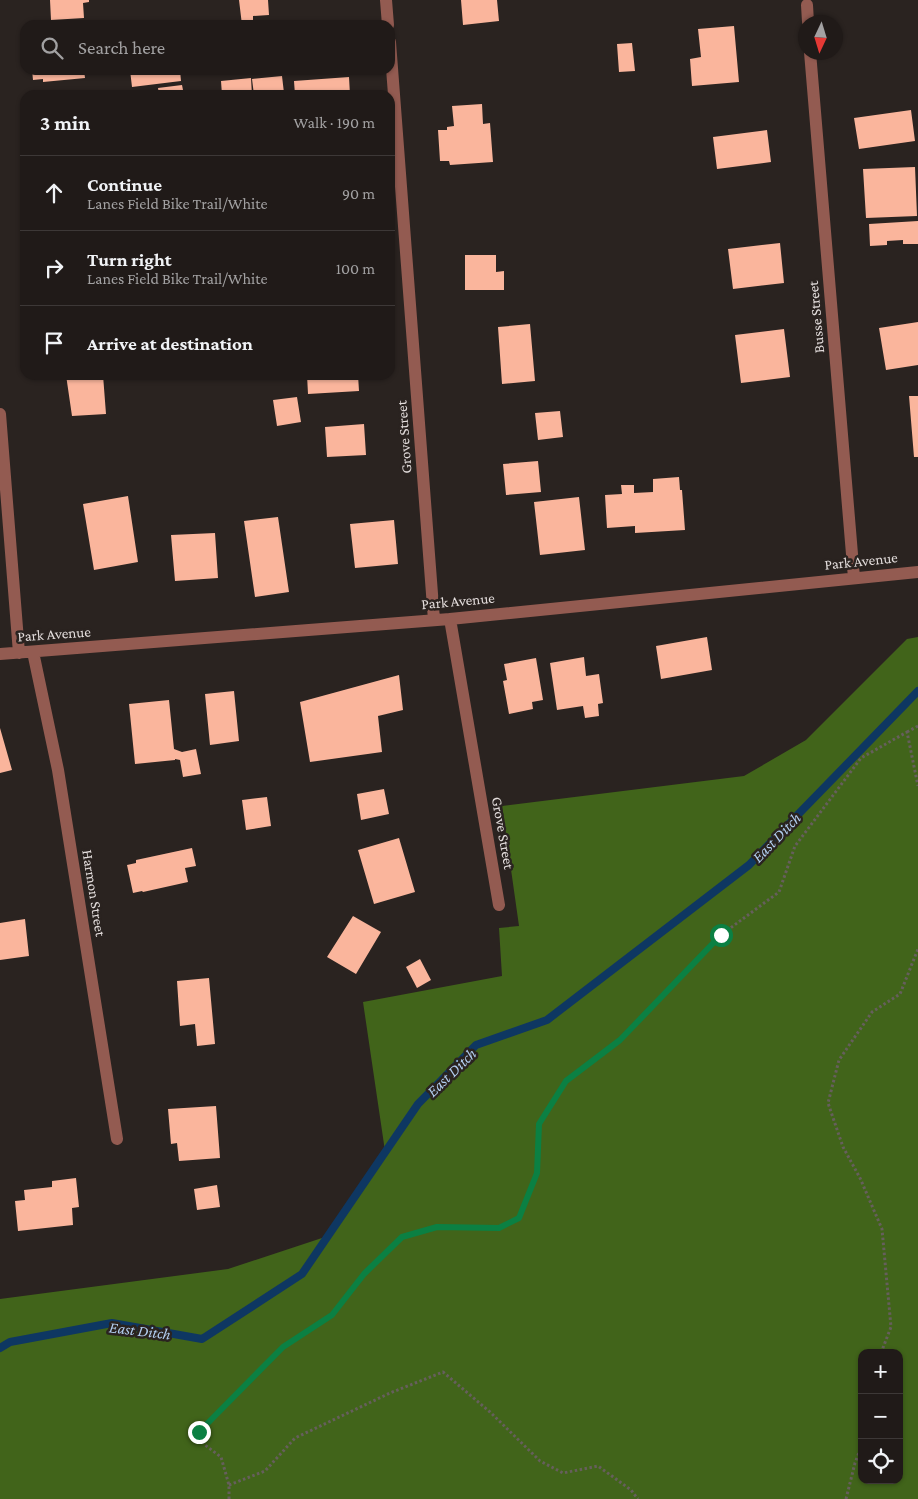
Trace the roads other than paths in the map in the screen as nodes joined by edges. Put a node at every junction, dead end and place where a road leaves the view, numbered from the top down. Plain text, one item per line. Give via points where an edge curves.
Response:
1 (386, 0) edge
2 (807, 5) dead end
3 (808, 15) edge
4 (388, 20) edge
5 (811, 60) edge
6 (393, 75) edge
7 (394, 90) edge
8 (395, 108) edge
9 (0, 414) edge
10 (918, 572) edge
11 (854, 578) junction
12 (450, 619) junction
13 (434, 620) junction
14 (33, 652) junction
15 (19, 653) junction
16 (0, 654) edge
17 (499, 905) dead end
18 (117, 1139) dead end

1 - 4 street
2 - 3 street
5 - 11 street, Busse Street
6 - 7 street, Grove Street
8 - 13 street, Grove Street
9 - 15 street
10 - 11 street, Park Avenue
11 - 12 street, Park Avenue
12 - 13 street, Park Avenue
12 - 17 street, Grove Street
13 - 14 street, Park Avenue
14 - 15 street, Park Avenue
14 - 18 street, Harmon Street via 58,770
15 - 16 street, Park Avenue

